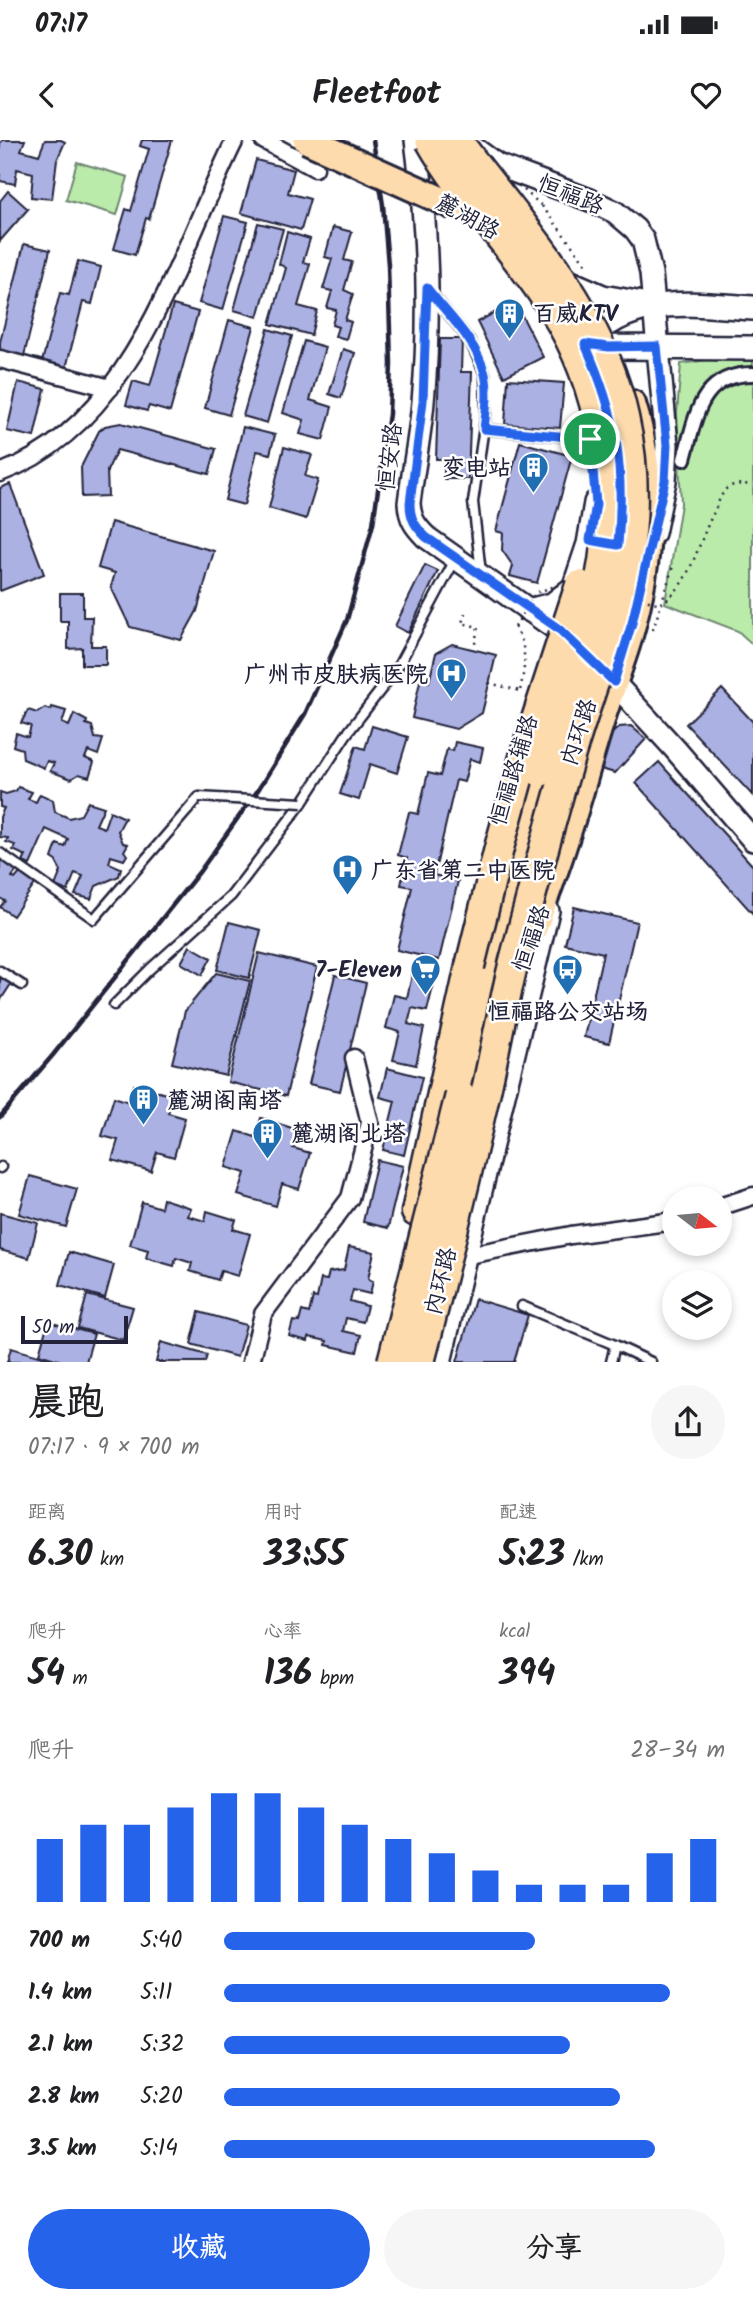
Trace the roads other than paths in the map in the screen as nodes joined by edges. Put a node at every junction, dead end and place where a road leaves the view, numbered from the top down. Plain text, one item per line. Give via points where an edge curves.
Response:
1 (234, 140) edge
2 (263, 140) edge
3 (307, 140) edge
4 (343, 140) edge
5 (416, 140) edge
6 (430, 140) edge
7 (457, 140) edge
8 (463, 140) edge
9 (497, 164) junction
10 (315, 168) dead end
11 (421, 183) junction
12 (459, 202) junction
13 (578, 273) junction
14 (651, 273) junction
15 (427, 288) junction
16 (619, 299) junction
17 (654, 305) junction
18 (753, 309) edge
19 (590, 342) junction
20 (657, 346) junction
21 (753, 348) edge
22 (0, 359) edge
23 (753, 374) edge
24 (110, 388) junction
25 (484, 429) junction
26 (598, 450) junction
27 (684, 459) dead end
28 (0, 473) edge
29 (590, 540) junction
30 (618, 545) junction
31 (456, 558) junction
32 (646, 565) junction
33 (481, 576) junction
34 (575, 586) junction
35 (528, 610) junction
36 (559, 629) junction
37 (589, 656) junction
38 (614, 682) junction
39 (302, 803) junction
40 (565, 840) junction
41 (753, 840) edge
42 (0, 853) edge
43 (0, 971) edge
44 (22, 985) dead end
45 (114, 1005) dead end
46 (354, 1058) dead end
47 (753, 1196) edge
48 (732, 1203) edge
49 (416, 1212) junction
50 (662, 1222) edge
51 (464, 1256) junction
52 (428, 1275) junction
53 (522, 1306) dead end
54 (452, 1310) junction
55 (615, 1345) junction
56 (251, 1362) edge
57 (379, 1362) edge
58 (394, 1362) edge
59 (418, 1362) edge
60 (439, 1362) edge
61 (611, 1362) edge
62 (651, 1362) edge

1 - 24 street via 170,285
2 - 10 street
3 - 12 main road, 麓湖路, bridge
4 - 12 main road, 麓湖路
5 - 11 street, 恒安路
6 - 26 highway, 内环路, bridge via 564,327 593,400
7 - 59 highway, 内环路, bridge via 551,261 600,344 625,418 633,508 621,598 554,808
8 - 9 street, 恒福路
9 - 11 street via 437,166
9 - 14 street, 恒福路 via 615,212 643,240
11 - 15 street, 恒安路
12 - 13 main road, 麓湖路 via 505,216
12 - 19 main road, 麓湖路 via 498,229 536,265
13 - 16 street via 603,296
13 - 19 main road, 恒福路
14 - 16 street via 643,288
14 - 17 street, 恒福路
15 - 25 lane via 470,341 485,374
15 - 31 street, 恒安路 via 423,401 410,511 415,526
16 - 17 street
17 - 18 main road
17 - 19 main road via 617,318
17 - 20 street, 恒福路
19 - 20 main road
19 - 26 main road, 恒福路辅路 via 580,398
19 - 30 main road, 恒福路 via 618,444
19 - 32 main road, 恒福路 via 631,400 640,431 649,508
20 - 21 main road
20 - 32 street, 恒福路 via 666,462
22 - 24 street
23 - 27 street via 725,380 705,394
24 - 28 street via 61,439
25 - 26 lane
25 - 33 lane via 473,502
26 - 29 main road, 恒福路辅路
26 - 49 highway, bridge via 602,504 596,533 499,848
26 - 58 highway, 内环路, bridge via 606,540 597,589 513,869
29 - 30 street
29 - 34 main road, 恒福路辅路
30 - 37 main road, 恒福路
31 - 33 street, 恒安路
31 - 39 lane via 396,670
32 - 38 main road, 恒福路
33 - 35 street, 恒安路
34 - 35 street via 552,604
34 - 36 main road, 恒福路辅路
35 - 36 street, 恒安路
36 - 37 street, 恒安路
36 - 49 main road, 恒福路辅路 via 508,785 453,995 421,1153
37 - 38 street, 恒安路
37 - 52 main road, 恒福路 via 508,911
38 - 40 main road, 恒福路
38 - 41 street, 恒安路
39 - 42 lane, bridge via 199,797 94,919
39 - 45 lane via 231,896
40 - 51 main road
40 - 52 main road, 恒福路 via 505,1016
43 - 44 lane
46 - 56 street via 370,1122 349,1198 263,1314
47 - 48 street
49 - 52 main road
49 - 57 main road, 恒福路辅路
50 - 51 street
51 - 54 main road
52 - 54 main road
52 - 58 main road, 恒福路
52 - 59 main road, 恒福路
53 - 55 lane
54 - 60 main road
55 - 61 lane
55 - 62 lane

